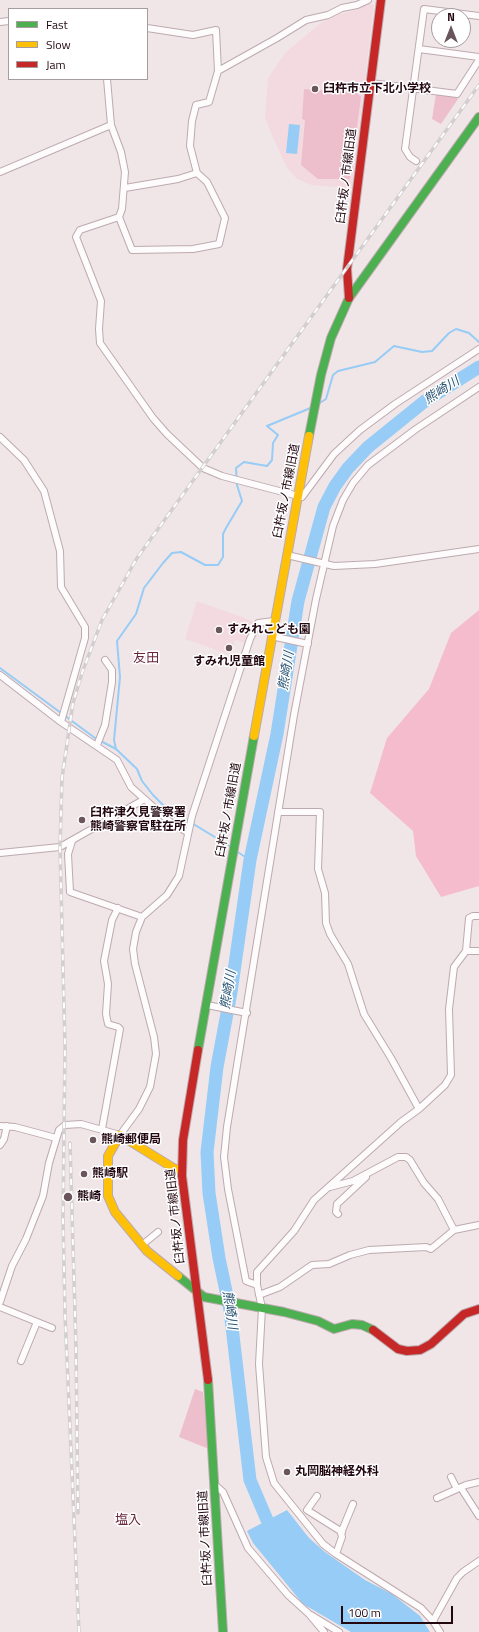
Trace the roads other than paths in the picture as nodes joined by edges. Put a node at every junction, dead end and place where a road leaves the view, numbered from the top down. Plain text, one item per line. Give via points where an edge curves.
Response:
1 (368, 0) edge
2 (381, 0) edge
3 (479, 16) edge
4 (148, 28) edge
5 (419, 49) junction
6 (479, 57) edge
7 (479, 60) edge
8 (218, 71) junction
9 (107, 80) edge
10 (371, 83) junction
11 (413, 88) junction
12 (479, 118) edge
13 (111, 125) junction
14 (416, 162) dead end
15 (0, 172) edge
16 (197, 173) junction
17 (125, 188) junction
18 (119, 217) junction
19 (349, 298) junction
20 (479, 350) edge
21 (479, 387) edge
22 (0, 437) edge
23 (298, 497) junction
24 (479, 549) edge
25 (290, 556) junction
26 (325, 564) junction
27 (274, 621) junction
28 (275, 637) junction
29 (306, 644) junction
30 (105, 660) dead end
31 (0, 675) edge
32 (61, 720) junction
33 (99, 742) junction
34 (143, 800) junction
35 (278, 812) junction
36 (188, 830) junction
37 (72, 841) junction
38 (0, 853) edge
39 (118, 908) junction
40 (479, 916) edge
41 (142, 918) junction
42 (466, 951) junction
43 (479, 951) edge
44 (209, 1006) junction
45 (246, 1013) junction
46 (419, 1110) junction
47 (0, 1126) edge
48 (7, 1126) junction
49 (102, 1129) junction
50 (120, 1135) junction
51 (56, 1138) junction
52 (0, 1145) edge
53 (182, 1169) junction
54 (368, 1174) junction
55 (330, 1187) junction
56 (338, 1214) dead end
57 (479, 1225) edge
58 (454, 1230) junction
59 (158, 1232) dead end
60 (143, 1244) junction
61 (256, 1285) junction
62 (196, 1292) junction
63 (259, 1295) junction
64 (0, 1302) edge
65 (0, 1307) edge
66 (262, 1308) junction
67 (479, 1309) edge
68 (37, 1322) junction
69 (52, 1328) dead end
70 (21, 1361) dead end
71 (451, 1477) dead end
72 (479, 1482) edge
73 (215, 1485) junction
74 (459, 1489) junction
75 (317, 1496) dead end
76 (437, 1498) dead end
77 (353, 1504) dead end
78 (479, 1516) edge
79 (342, 1532) junction
80 (336, 1554) junction
81 (479, 1561) edge
82 (309, 1614) junction
83 (433, 1620) junction
84 (223, 1632) edge
85 (324, 1632) edge
86 (339, 1632) edge
87 (440, 1632) edge

1 - 8 street via 306,20
2 - 10 street, 臼杵坂ノ市線旧道
3 - 5 street via 424,9
4 - 8 street via 193,35 216,30
5 - 6 street
5 - 11 street
7 - 11 street via 457,94
8 - 16 street via 209,102 196,105 192,121 190,146
9 - 13 street
10 - 11 street
10 - 19 street, 臼杵坂ノ市線旧道 via 347,269
11 - 14 street via 405,149
12 - 19 street
13 - 15 street
13 - 17 street via 125,166
16 - 17 street
16 - 18 street via 207,182 224,218 219,244 134,251
17 - 18 street
18 - 23 street via 80,230 76,237 102,301 100,343 153,418 203,468 232,479
19 - 23 street, 臼杵坂ノ市線旧道 via 331,338
20 - 23 street via 395,404 360,430 334,454 304,496
21 - 26 street via 389,448 361,474 348,490 339,508
22 - 32 street via 24,460 44,491 60,551 61,587 85,627 86,638
23 - 25 street, 臼杵坂ノ市線旧道
24 - 26 street via 376,564
25 - 26 street
25 - 27 street, 臼杵坂ノ市線旧道
26 - 29 street
27 - 28 street, 臼杵坂ノ市線旧道
27 - 36 street via 258,623 250,639
28 - 29 street
28 - 44 street, 臼杵坂ノ市線旧道 via 232,860
29 - 35 street
30 - 33 street via 112,670 112,682
31 - 32 street
32 - 33 street
33 - 34 street via 117,760 131,787
34 - 36 street via 170,821
34 - 37 street
35 - 45 street
35 - 46 street via 320,812 318,869 325,893 326,923 348,964 364,1014
36 - 41 street via 179,876 167,895
37 - 38 street via 60,847
37 - 39 street via 68,854 70,892
39 - 41 street
39 - 49 street via 112,920 104,960 108,984 108,1024 120,1029
40 - 42 street via 469,918
41 - 50 street via 133,949 156,1054 150,1087 139,1109
42 - 43 street
42 - 46 street via 454,967 451,986 451,1075 445,1085
44 - 45 street
44 - 53 street, 臼杵坂ノ市線旧道 via 183,1140
45 - 61 street via 224,1157 246,1281
46 - 55 street via 401,1122
47 - 48 street
48 - 51 street
48 - 52 street
49 - 50 street
49 - 51 street via 69,1124 61,1127
50 - 53 street via 175,1169
50 - 60 street via 108,1156 108,1196 115,1212
51 - 64 street via 43,1196 12,1266
53 - 62 street, 臼杵坂ノ市線旧道
54 - 55 street via 345,1184
54 - 56 street via 337,1204
54 - 58 street via 398,1157 406,1157 438,1199
55 - 61 street via 314,1200 294,1231 257,1272
57 - 58 street
58 - 63 street via 431,1249 426,1247 369,1250 329,1264 312,1264 280,1287
59 - 60 street
60 - 62 street via 159,1262
61 - 63 street
62 - 66 street via 204,1297
62 - 73 street, 臼杵坂ノ市線旧道 via 210,1391
63 - 66 street
65 - 68 street
66 - 67 street via 318,1321 334,1329 352,1324 362,1325 376,1331 398,1349 406,1351 420,1350 431,1344 458,1318
66 - 80 street via 259,1364 266,1457 270,1475 315,1535
68 - 69 street
68 - 70 street
71 - 74 street
72 - 74 street
73 - 82 street via 223,1492 248,1548 288,1595
73 - 84 street, 臼杵坂ノ市線旧道
74 - 76 street
74 - 78 street
75 - 79 street via 307,1510
77 - 79 street
79 - 80 street
80 - 83 street via 402,1594
81 - 83 street via 457,1578
82 - 85 street
82 - 86 street
83 - 87 street

